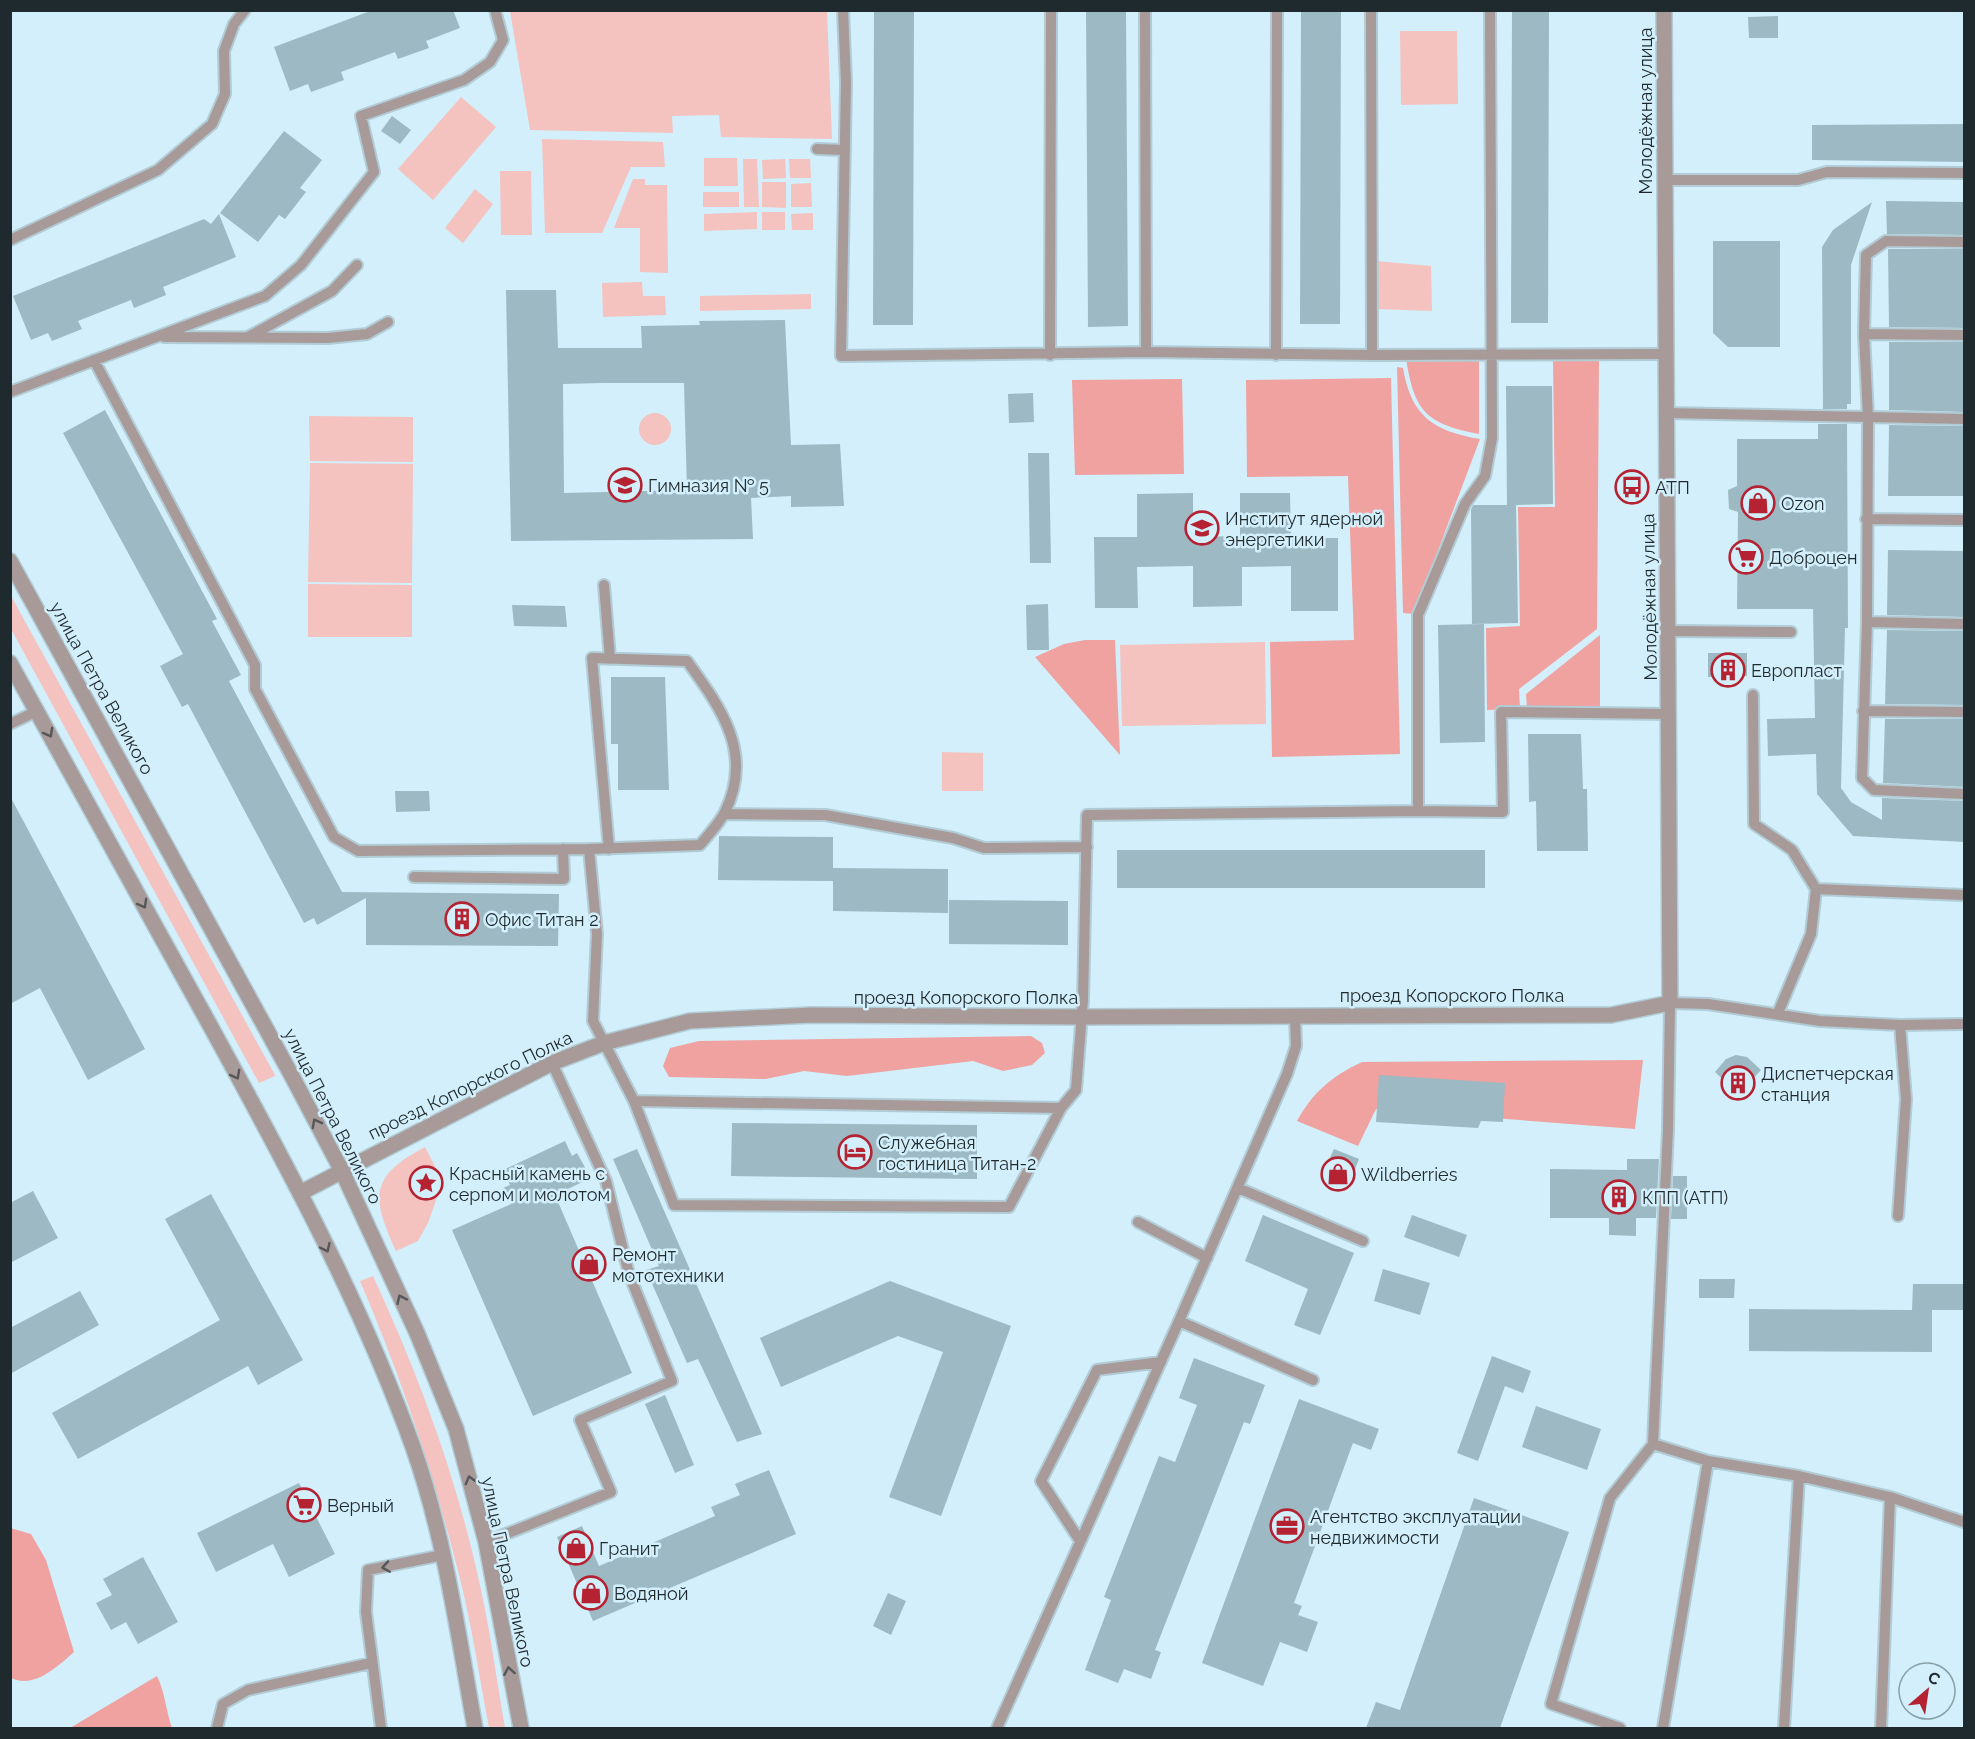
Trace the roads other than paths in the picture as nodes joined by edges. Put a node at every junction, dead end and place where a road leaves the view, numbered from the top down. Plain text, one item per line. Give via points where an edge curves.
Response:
1 (245, 10) edge
2 (495, 10) edge
3 (843, 10) edge
4 (1051, 10) edge
5 (1145, 10) edge
6 (1277, 10) edge
7 (1371, 10) edge
8 (1490, 10) edge
9 (1664, 10) edge
10 (817, 149) dead end
11 (845, 150) junction
12 (1965, 173) edge
13 (1665, 180) junction
14 (10, 240) edge
15 (1965, 242) edge
16 (357, 265) dead end
17 (388, 322) dead end
18 (1864, 334) junction
19 (1965, 335) edge
20 (154, 338) junction
21 (247, 338) junction
22 (1146, 352) junction
23 (1666, 354) junction
24 (1050, 355) junction
25 (1276, 355) junction
26 (1372, 355) junction
27 (1490, 355) junction
28 (94, 360) junction
29 (10, 392) edge
30 (1666, 413) junction
31 (1868, 417) junction
32 (1965, 418) edge
33 (1866, 519) junction
34 (1965, 520) edge
35 (10, 561) edge
36 (604, 585) dead end
37 (1867, 622) junction
38 (1965, 624) edge
39 (1668, 632) junction
40 (1791, 632) dead end
41 (610, 658) junction
42 (10, 663) edge
43 (1753, 694) dead end
44 (37, 711) junction
45 (1863, 711) junction
46 (1965, 712) edge
47 (1670, 714) junction
48 (10, 724) edge
49 (1965, 794) edge
50 (1418, 811) junction
51 (724, 814) junction
52 (1087, 847) junction
53 (563, 849) junction
54 (589, 849) junction
55 (609, 849) junction
56 (414, 877) dead end
57 (1816, 889) junction
58 (1965, 895) edge
59 (1670, 1003) junction
60 (1778, 1013) junction
61 (1295, 1016) junction
62 (1081, 1017) junction
63 (1965, 1024) edge
64 (1900, 1025) junction
65 (604, 1043) junction
66 (552, 1063) junction
67 (634, 1101) junction
68 (1061, 1108) junction
69 (342, 1171) junction
70 (1238, 1188) junction
71 (300, 1193) junction
72 (1898, 1216) dead end
73 (1138, 1222) dead end
74 (1363, 1240) dead end
75 (1207, 1258) junction
76 (1179, 1322) junction
77 (1161, 1362) junction
78 (1313, 1380) dead end
79 (1653, 1444) junction
80 (1708, 1461) junction
81 (1799, 1476) junction
82 (1890, 1497) junction
83 (1965, 1522) edge
84 (1080, 1541) junction
85 (486, 1542) junction
86 (444, 1555) junction
87 (371, 1663) junction
88 (217, 1728) edge
89 (381, 1728) edge
90 (475, 1728) edge
91 (521, 1728) edge
92 (997, 1728) edge
93 (1620, 1728) edge
94 (1663, 1728) edge
95 (1784, 1728) edge
96 (1881, 1728) edge

1 - 14 lane via 234,24 224,51 225,94 212,124 158,170
2 - 20 lane via 503,40 490,62 464,80 361,116 374,172 301,265 265,296
3 - 11 lane
4 - 24 lane
5 - 22 lane
6 - 25 lane
7 - 26 lane
8 - 27 lane
9 - 13 street, Молодёжная улица
10 - 11 lane
11 - 24 lane via 842,356
12 - 13 lane via 1827,172 1798,180
13 - 23 street, Молодёжная улица
15 - 18 lane via 1886,241 1866,255
16 - 21 lane via 332,291
17 - 21 lane via 368,334
18 - 19 lane
18 - 31 lane
20 - 21 lane
20 - 28 lane
22 - 24 lane
22 - 25 lane
23 - 27 lane
23 - 30 street, Молодёжная улица
25 - 26 lane
26 - 27 lane
27 - 50 lane via 1492,438 1485,476 1465,504 1418,615
28 - 29 lane
28 - 53 lane via 255,665 255,689 334,837 358,851
30 - 31 lane
30 - 39 street, Молодёжная улица
31 - 32 lane
31 - 33 lane
33 - 34 lane
33 - 37 lane
69 -> 35 street, улица Петра Великого
36 - 41 lane
37 - 38 lane
37 - 45 lane
39 - 40 lane
39 - 47 street, Молодёжная улица
41 - 51 lane via 687,661 720,708 735,750 737,782
41 - 55 lane via 592,658
42 - 44 street
43 - 57 lane via 1754,824 1792,850
44 - 48 lane
44 -> 71 street
45 - 46 lane
45 - 49 lane via 1862,778 1874,789
47 - 50 lane via 1501,712 1503,812
47 - 59 street, Молодёжная улица
50 - 52 lane via 1087,814
51 - 52 lane via 825,815 953,838 984,848
51 - 55 lane via 700,845
52 - 62 lane
53 - 54 lane
53 - 56 lane via 564,879
54 - 55 lane
54 - 65 lane via 597,934 593,1021
57 - 58 lane
57 - 60 lane via 1810,934
59 - 60 lane
59 - 61 street, проезд Копорского Полка via 1611,1014
59 - 79 lane
60 - 64 lane via 1820,1021
61 - 62 street, проезд Копорского Полка
61 - 70 lane via 1296,1046 1287,1074
62 - 65 street, проезд Копорского Полка via 811,1015 690,1021
62 - 68 lane via 1076,1090
63 - 64 lane
64 - 72 lane via 1906,1100
65 - 66 street, проезд Копорского Полка
65 - 67 lane
66 - 69 street, проезд Копорского Полка
66 - 85 lane via 606,1181 629,1274 672,1381 580,1420 611,1492
67 - 68 lane
67 - 68 lane via 674,1205 1009,1207
69 - 71 street, проезд Копорского Полка
85 -> 69 street, улица Петра Великого via 456,1430 417,1333
70 - 74 lane
70 - 75 lane
71 -> 86 street via 379,1357 414,1451
73 - 75 lane
75 - 76 lane
76 - 77 lane
76 - 78 lane
77 - 84 lane
77 - 84 lane via 1097,1370 1041,1481
79 - 80 lane
79 - 93 lane via 1610,1498 1551,1704
80 - 81 lane
80 - 94 lane
81 - 82 lane
81 - 95 lane
82 - 83 lane
82 - 96 lane
84 - 92 lane
91 -> 85 street, улица Петра Великого
86 -> 87 lane via 368,1570 366,1612
86 - 90 street
87 - 88 lane via 248,1690 223,1704
87 - 89 lane

